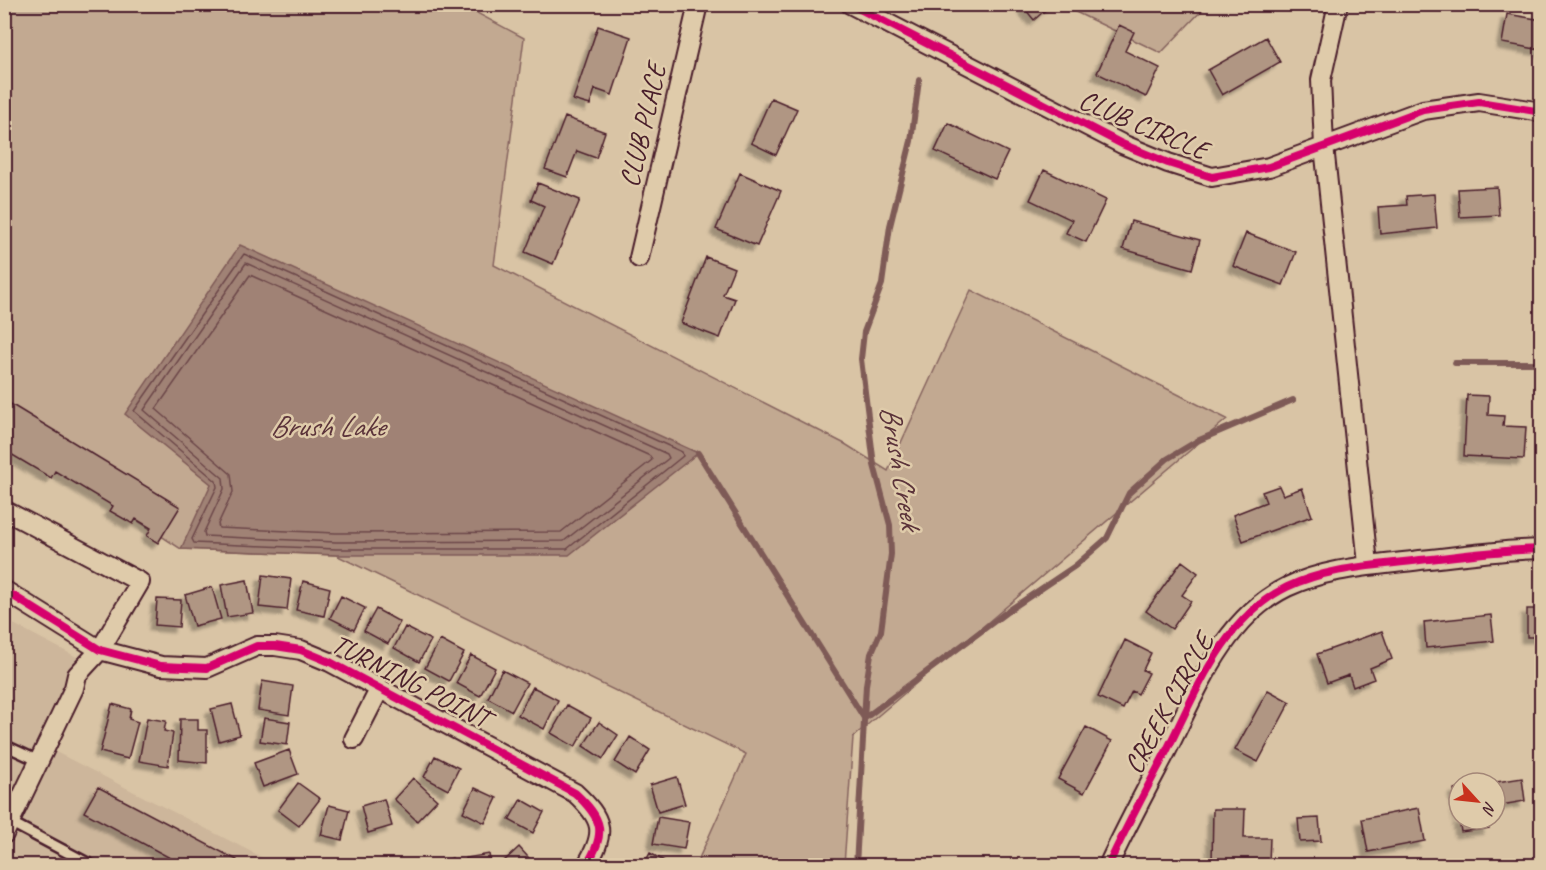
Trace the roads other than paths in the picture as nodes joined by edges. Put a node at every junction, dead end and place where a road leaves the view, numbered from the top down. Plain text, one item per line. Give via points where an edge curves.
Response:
1 (698, 4) edge
2 (850, 4) edge
3 (1338, 4) edge
4 (1542, 112) edge
5 (1324, 146) junction
6 (639, 258) dead end
7 (4, 510) edge
8 (1542, 549) edge
9 (1368, 564) junction
10 (4, 590) edge
11 (100, 650) junction
12 (379, 690) junction
13 (354, 739) dead end
14 (4, 745) edge
15 (39, 761) junction
16 (8, 821) edge
17 (93, 866) edge
18 (586, 866) edge
19 (1108, 866) edge

1 - 6 street, CLUB PLACE
2 - 5 street, CLUB CIRCLE via 1122,144 1212,177 1269,167
3 - 5 street via 1321,80
4 - 5 street, CLUB CIRCLE via 1479,102 1423,110
5 - 9 street
7 - 11 street via 140,582
8 - 9 street, CREEK CIRCLE
9 - 19 street, CREEK CIRCLE via 1316,576 1286,588 1258,606 1236,628 1199,687
10 - 11 street, TURNING POINT
11 - 12 street, TURNING POINT via 184,669 207,668 257,646 275,646 301,650 330,662
11 - 15 street via 77,675
12 - 13 street
12 - 18 street, TURNING POINT via 441,719 575,793 595,812 600,839
14 - 15 lane
15 - 16 street
16 - 17 lane

